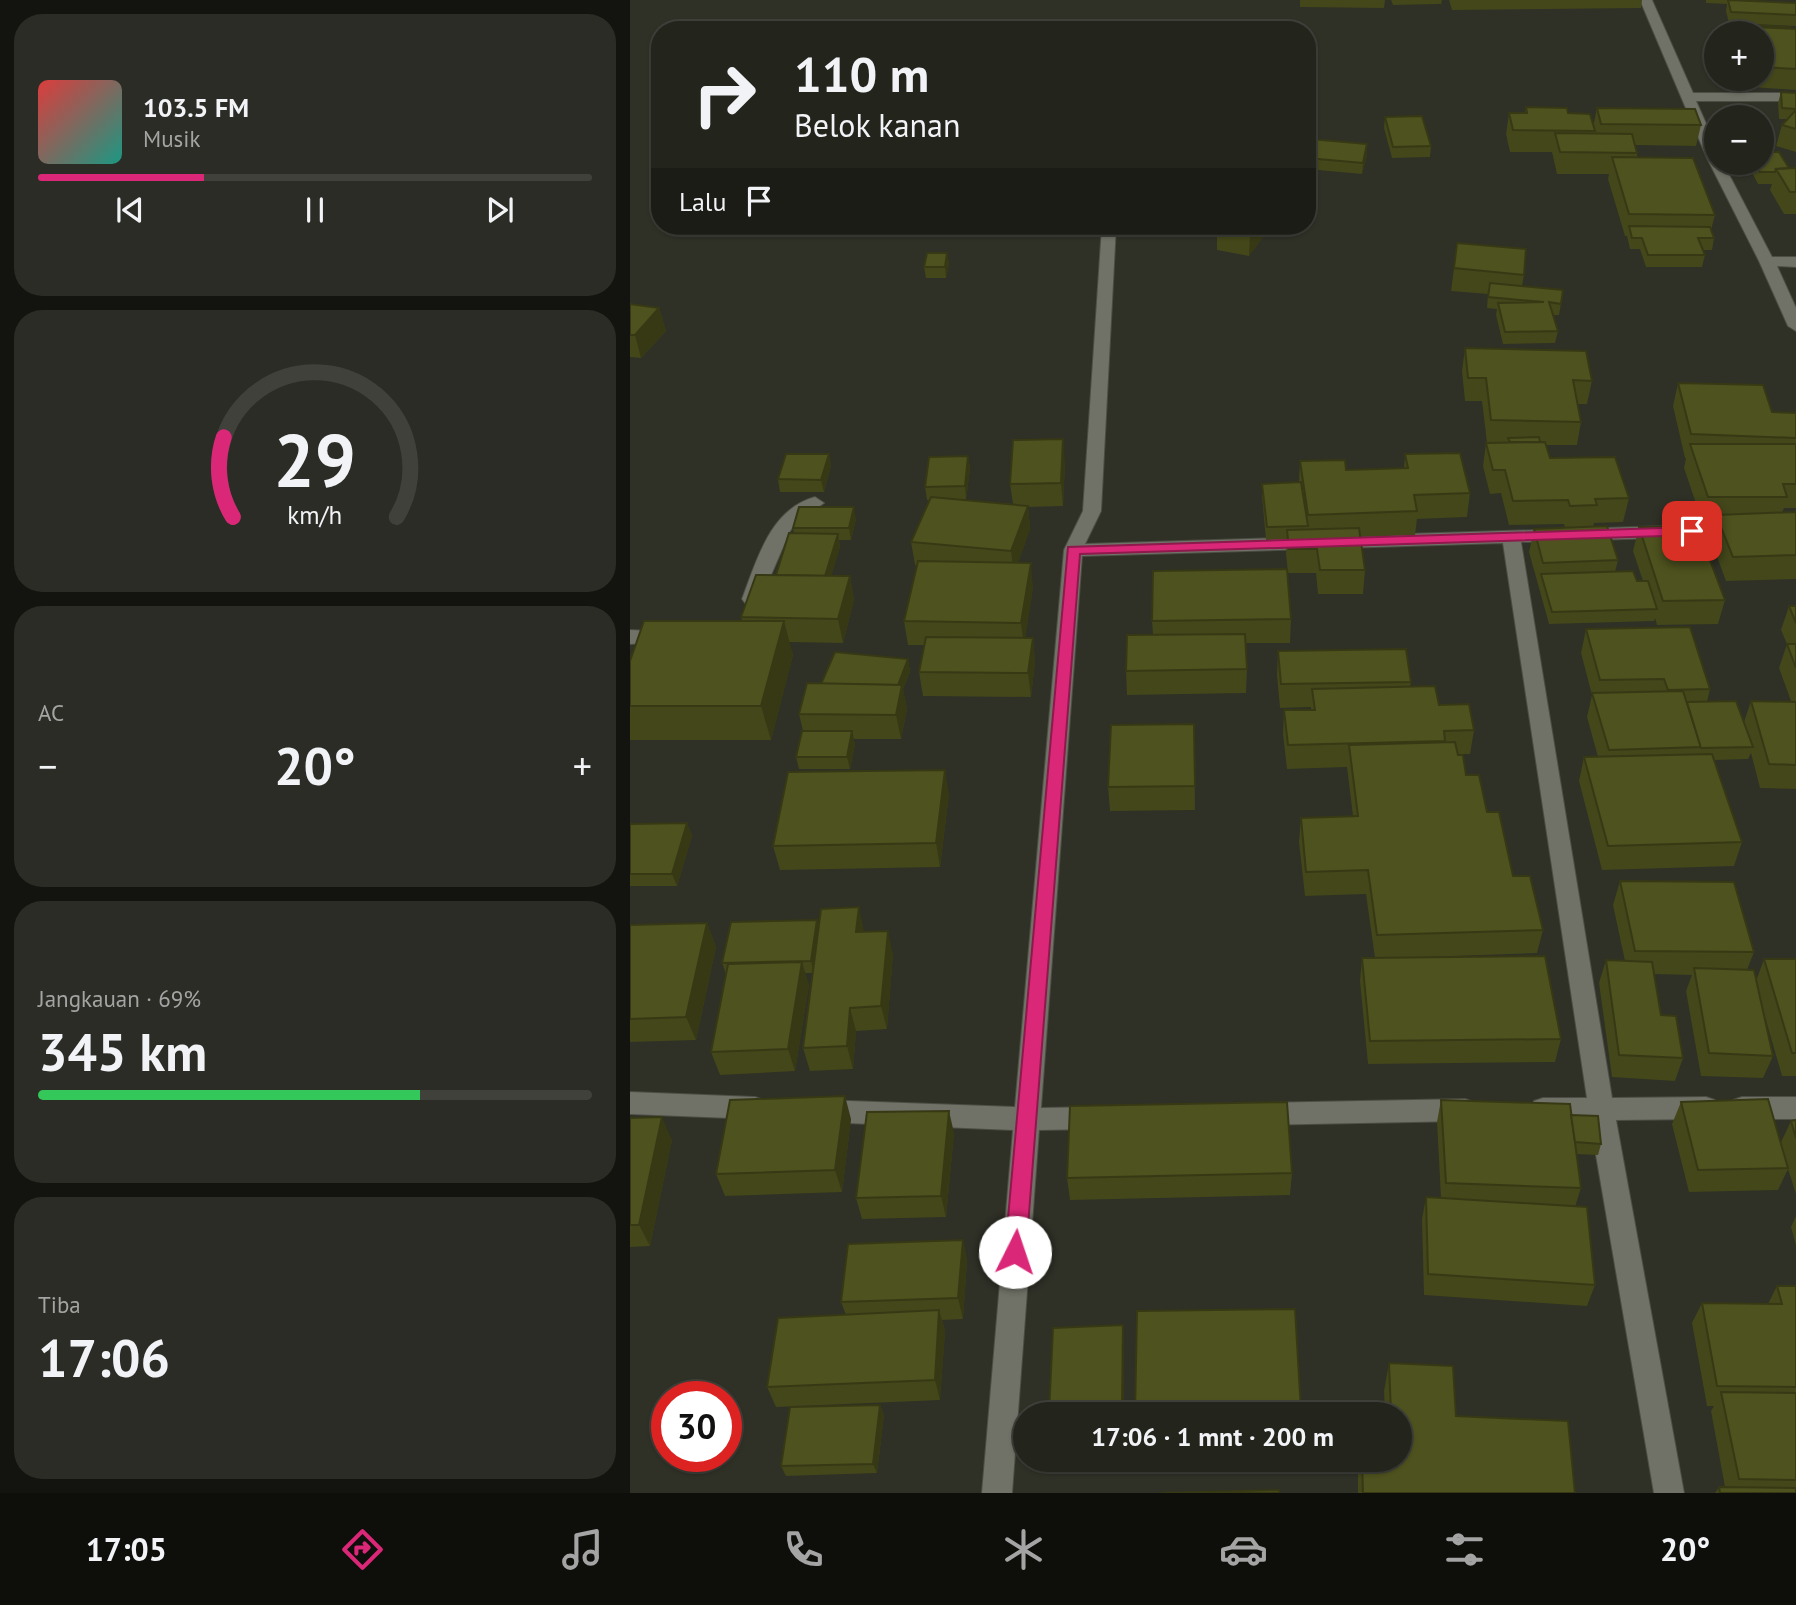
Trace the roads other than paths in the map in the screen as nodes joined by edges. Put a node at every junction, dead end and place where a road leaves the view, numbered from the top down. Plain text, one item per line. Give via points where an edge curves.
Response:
1 (1646, 0) edge
2 (1688, 97) junction
3 (1796, 97) edge
4 (1109, 235) edge
5 (1768, 261) junction
6 (1796, 262) edge
7 (1796, 326) edge
8 (815, 503) dead end
9 (1796, 528) edge
10 (1511, 537) junction
11 (1073, 550) junction
12 (743, 622) edge
13 (630, 636) edge
14 (685, 637) edge
15 (630, 1103) edge
16 (1601, 1108) junction
17 (1796, 1108) edge
18 (1519, 1109) edge
19 (1492, 1110) edge
20 (1231, 1115) edge
21 (1122, 1117) edge
22 (1026, 1119) junction
23 (997, 1493) edge
24 (1669, 1493) edge

1 - 2 street
2 - 3 street
2 - 5 street
4 - 11 street via 1092,511
5 - 6 street
5 - 7 street
8 - 12 street via 801,507 780,532
9 - 10 street
10 - 11 street
10 - 16 street
11 - 22 street
13 - 14 street
15 - 22 street
16 - 17 street
16 - 18 street
16 - 24 street
19 - 20 street
21 - 22 street
22 - 23 street

